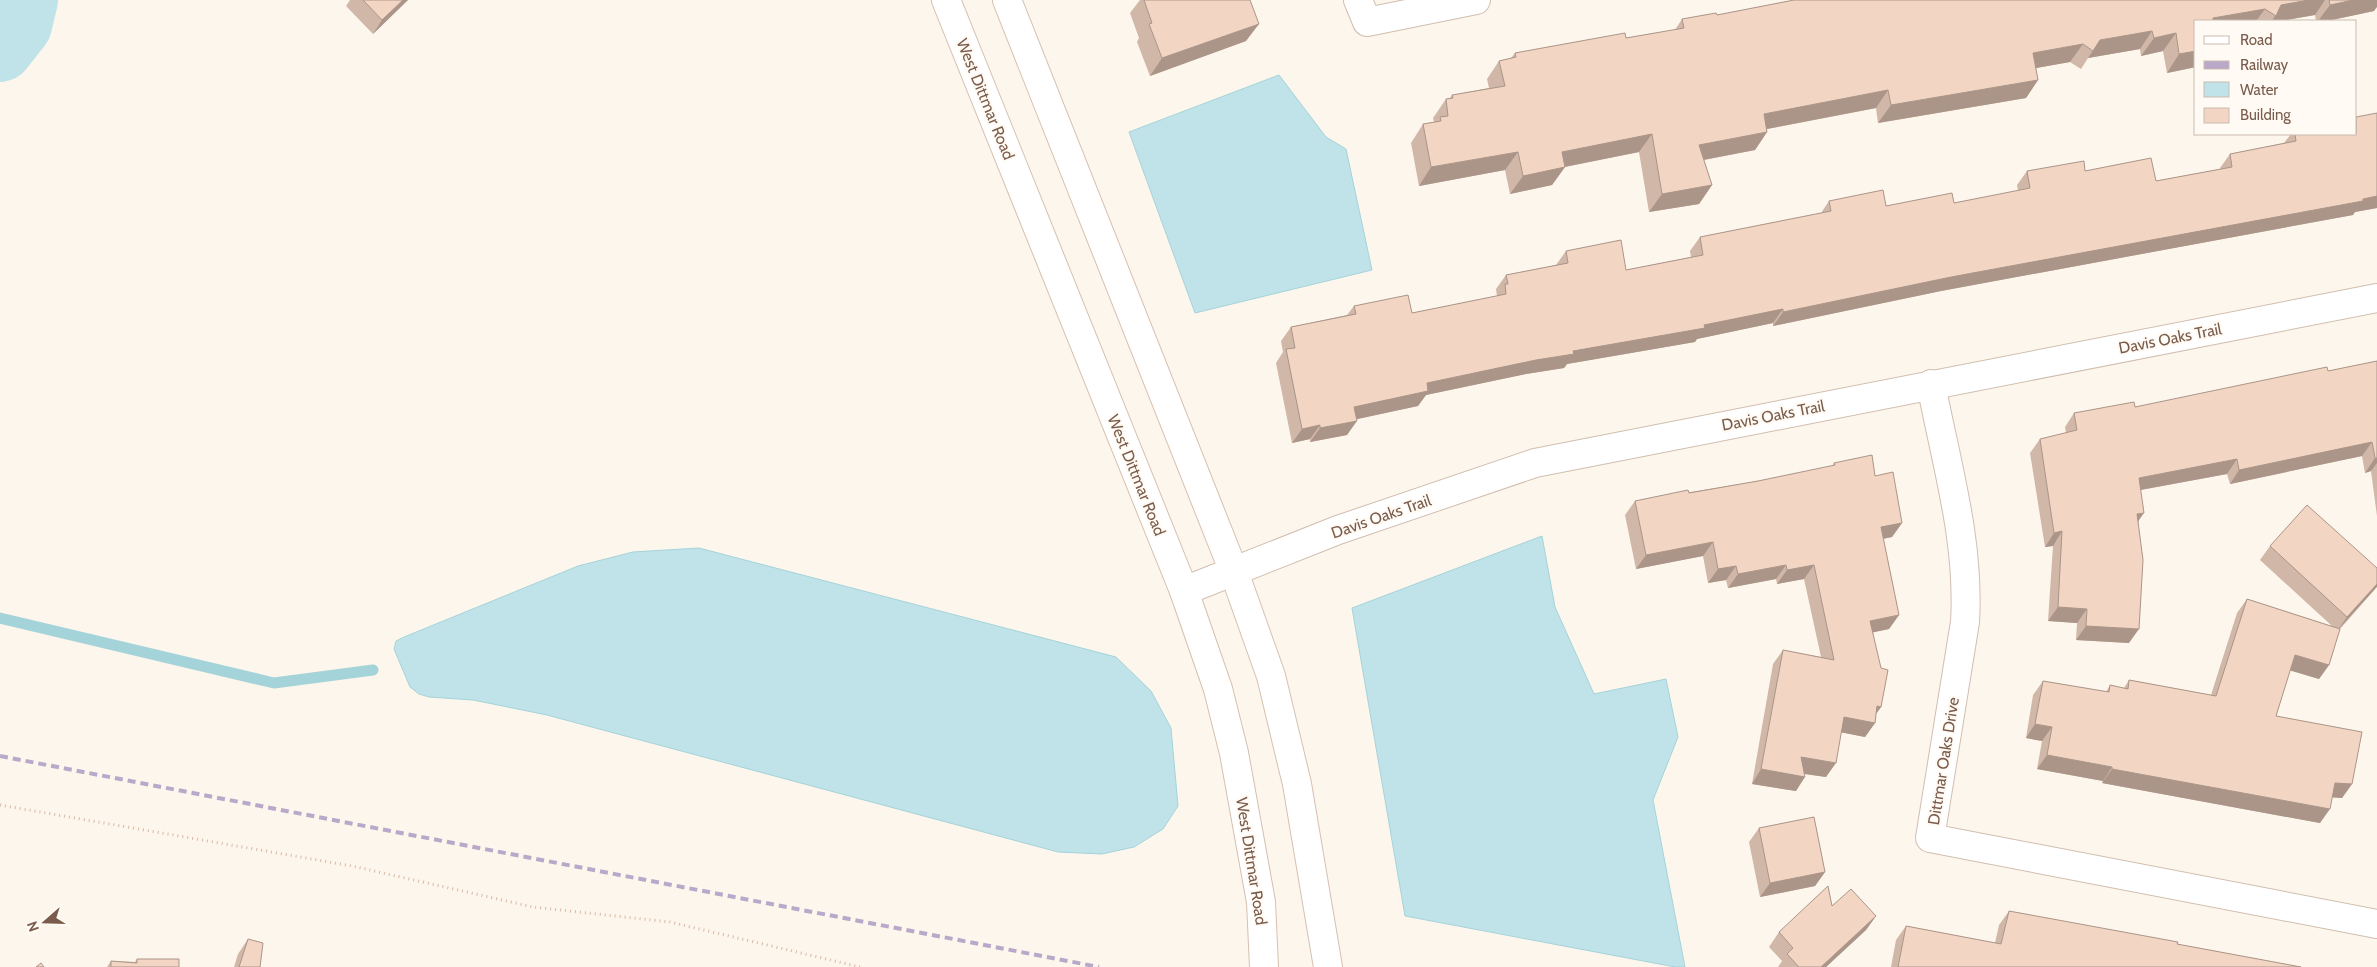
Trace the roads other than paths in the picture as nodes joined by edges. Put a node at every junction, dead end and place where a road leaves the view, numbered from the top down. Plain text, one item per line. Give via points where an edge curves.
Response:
1 (946, 0) edge
2 (1007, 0) edge
3 (1476, 0) edge
4 (1363, 11) edge
5 (2377, 298) edge
6 (1931, 384) junction
7 (1234, 572) junction
8 (1184, 591) junction
9 (2377, 924) edge
10 (1264, 967) edge
11 (1328, 967) edge

1 - 8 street, West Dittmar Road
2 - 7 street
3 - 4 street
5 - 6 street, Davis Oaks Trail
6 - 7 street, Davis Oaks Trail via 1535,463 1338,530
6 - 9 street, Dittmar Oaks Drive via 1959,520 1967,586 1965,622 1930,838
7 - 8 street, Davis Oaks Trail
7 - 11 street via 1271,676 1287,737
8 - 10 street, West Dittmar Road via 1218,689 1234,753 1261,902

